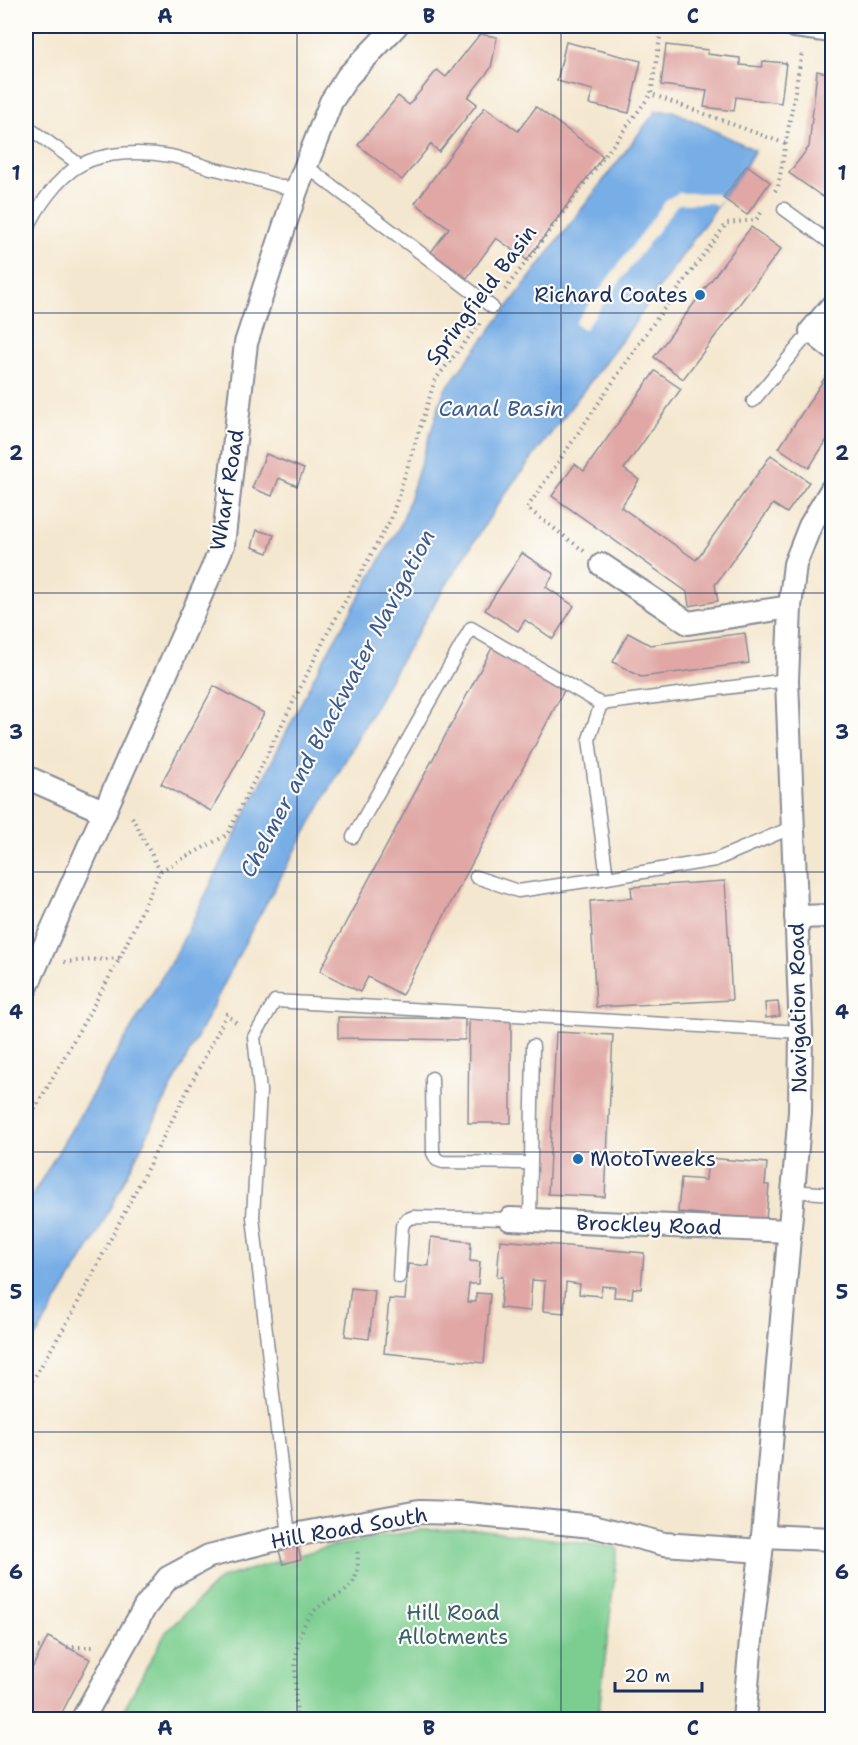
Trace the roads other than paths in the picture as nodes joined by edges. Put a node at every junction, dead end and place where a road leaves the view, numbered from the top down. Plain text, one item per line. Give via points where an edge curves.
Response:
1 (396, 26) edge
2 (800, 26) edge
3 (832, 31) edge
4 (26, 126) edge
5 (80, 165) junction
6 (306, 166) junction
7 (296, 191) junction
8 (784, 209) dead end
9 (26, 232) edge
10 (832, 244) edge
11 (832, 306) edge
12 (492, 307) road end
13 (811, 331) junction
14 (832, 348) edge
15 (753, 401) dead end
16 (832, 489) edge
17 (602, 565) road end
18 (790, 607) junction
19 (788, 680) junction
20 (601, 704) junction
21 (26, 777) edge
22 (105, 812) junction
23 (793, 827) junction
24 (352, 837) dead end
25 (477, 877) dead end
26 (607, 878) junction
27 (832, 916) edge
28 (796, 917) junction
29 (26, 988) edge
30 (801, 1032) junction
31 (533, 1046) dead end
32 (432, 1078) dead end
33 (531, 1163) junction
34 (792, 1191) junction
35 (832, 1194) edge
36 (520, 1219) junction
37 (789, 1231) junction
38 (399, 1277) dead end
39 (289, 1536) junction
40 (832, 1539) edge
41 (762, 1544) junction
42 (82, 1719) edge
43 (744, 1719) edge

1 - 6 street, Wharf Road via 348,76 331,102
2 - 3 street
4 - 5 lane
5 - 7 lane via 111,155 171,156
5 - 9 lane via 54,188
6 - 7 street, Wharf Road
6 - 12 lane
7 - 22 street, Wharf Road via 246,343 223,544
8 - 10 lane
11 - 13 street
13 - 14 street
13 - 15 lane
16 - 18 street, Navigation Road via 810,526 795,564
17 - 18 street via 687,624
18 - 19 street, Navigation Road
19 - 20 lane
19 - 23 street, Navigation Road
20 - 24 lane via 471,628
20 - 26 lane via 589,739
21 - 22 street
22 - 29 street, Wharf Road
23 - 26 lane via 715,860
23 - 28 street, Navigation Road
25 - 26 lane via 518,891
27 - 28 street
28 - 30 street, Navigation Road
30 - 34 street, Navigation Road via 800,1112
30 - 39 lane via 275,1001 254,1037 260,1090 253,1217
31 - 33 lane
32 - 33 lane via 436,1160
33 - 36 lane
34 - 35 lane
34 - 37 street, Navigation Road
36 - 37 street, Brockley Road
36 - 38 lane via 406,1220 402,1226
37 - 41 street, Navigation Road
39 - 41 street, Hill Road South via 419,1512 593,1526 663,1544
39 - 42 street, Hill Road South via 209,1556 168,1578 145,1607
40 - 41 street, Hill Road South
41 - 43 street, Navigation Road

